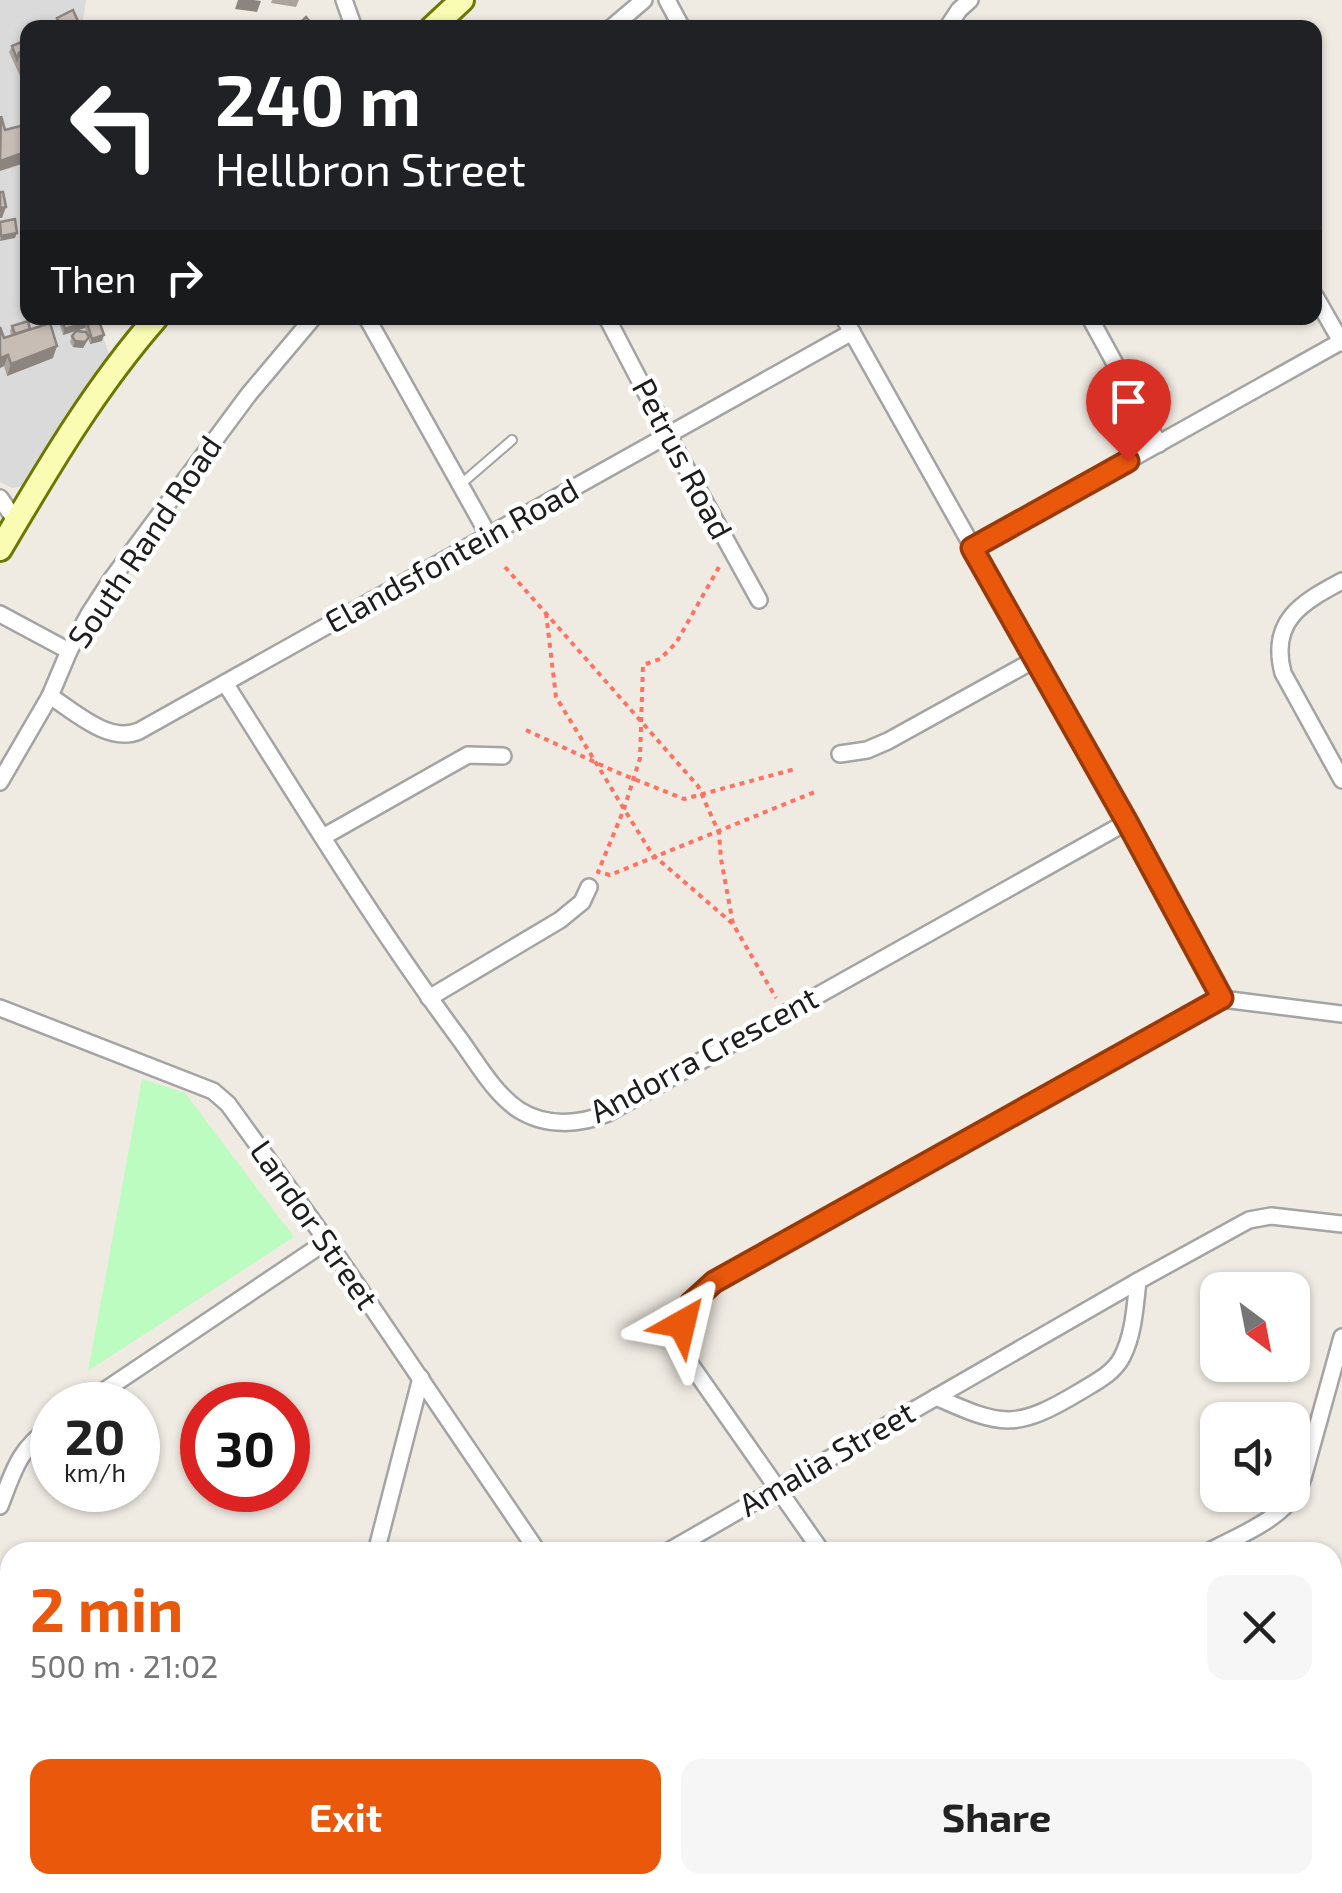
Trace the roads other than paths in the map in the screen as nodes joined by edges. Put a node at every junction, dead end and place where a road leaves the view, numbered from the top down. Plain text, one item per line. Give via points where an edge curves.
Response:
1 (462, 0) edge
2 (644, 0) edge
3 (970, 0) edge
4 (441, 20) edge
5 (620, 20) edge
6 (952, 20) edge
7 (1322, 308) edge
8 (150, 325) edge
9 (307, 325) edge
10 (372, 325) edge
11 (611, 325) edge
12 (848, 325) edge
13 (1094, 325) edge
14 (1342, 342) edge
15 (668, 435) junction
16 (512, 440) dead end
17 (1159, 444) junction
18 (461, 484) junction
19 (0, 498) edge
20 (16, 522) junction
21 (489, 536) junction
22 (0, 548) edge
23 (972, 548) junction
24 (1342, 581) edge
25 (759, 600) dead end
26 (0, 614) edge
27 (69, 651) junction
28 (1036, 660) junction
29 (226, 683) junction
30 (50, 696) junction
31 (840, 754) dead end
32 (504, 756) dead end
33 (1342, 780) edge
34 (0, 782) edge
35 (1127, 822) junction
36 (323, 837) junction
37 (589, 888) dead end
38 (429, 998) junction
39 (1222, 998) junction
40 (0, 1008) edge
41 (1342, 1014) edge
42 (1342, 1224) edge
43 (327, 1241) junction
44 (1138, 1281) junction
45 (1342, 1336) edge
46 (420, 1378) junction
47 (117, 1382) edge
48 (936, 1397) junction
49 (30, 1444) edge
50 (778, 1488) junction
51 (0, 1506) edge
52 (379, 1542) edge
53 (531, 1542) edge
54 (685, 1542) edge
55 (815, 1542) edge
56 (1226, 1542) edge

1 - 4 main road
2 - 5 street
3 - 6 street
7 - 14 street
8 - 20 main road via 96,392
9 - 27 street, South Rand Road via 153,522
10 - 18 street
11 - 15 street, Petrus Road
12 - 15 street, Elandsfontein Road
12 - 23 street
13 - 17 street
14 - 17 street
15 - 21 street, Elandsfontein Road
15 - 25 street, Petrus Road
16 - 18 lane
17 - 23 street
18 - 21 street
19 - 20 street
20 - 22 main road
21 - 29 street, Elandsfontein Road
23 - 28 street
24 - 33 street via 1297,608 1284,628 1280,660
26 - 27 street
27 - 30 street, South Rand Road
28 - 31 street via 888,741
28 - 35 street
29 - 30 street, Elandsfontein Road via 131,735 110,732
29 - 36 street, Andorra Crescent
30 - 34 street, South Rand Road
32 - 36 street via 468,754
35 - 38 street, Andorra Crescent via 592,1120 543,1120 510,1104
35 - 39 street
36 - 38 street, Andorra Crescent
37 - 38 street via 560,920
39 - 41 street
39 - 50 street via 696,1298 684,1314 684,1355
40 - 43 street, Landor Street via 218,1094
42 - 44 street, Amalia Street via 1260,1216
43 - 46 street, Landor Street
43 - 47 street
44 - 48 street, Amalia Street
44 - 48 street, Amalia Street via 1129,1338 1117,1365 1060,1404 1024,1419 999,1420
45 - 56 street via 1293,1499
46 - 52 street
46 - 53 street, Landor Street
48 - 50 street, Amalia Street
49 - 51 street
50 - 54 street, Amalia Street
50 - 55 street

